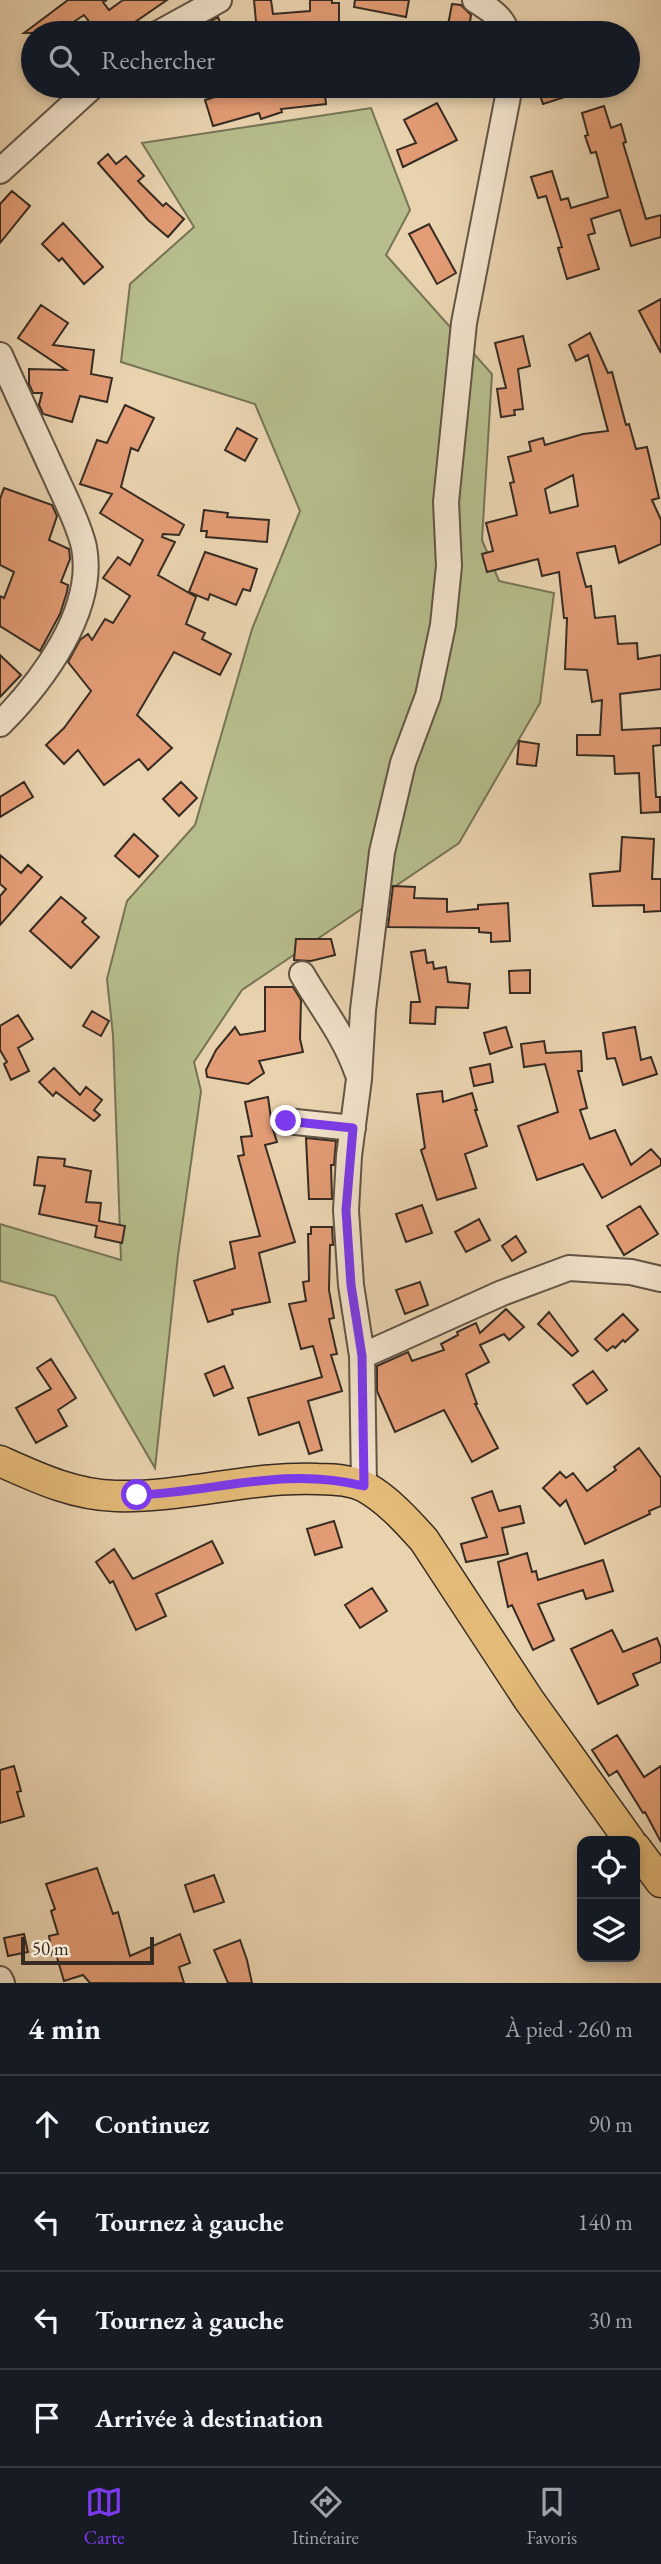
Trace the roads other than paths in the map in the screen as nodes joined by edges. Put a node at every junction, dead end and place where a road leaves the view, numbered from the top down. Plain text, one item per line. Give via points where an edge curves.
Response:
1 (219, 0) edge
2 (475, 0) edge
3 (181, 21) edge
4 (502, 21) edge
5 (80, 98) edge
6 (508, 98) edge
7 (0, 171) edge
8 (0, 355) edge
9 (0, 724) edge
10 (302, 974) dead end
11 (359, 1079) junction
12 (286, 1121) dead end
13 (353, 1128) junction
14 (661, 1279) edge
15 (362, 1356) junction
16 (0, 1461) edge
17 (364, 1486) junction
18 (627, 1836) edge
19 (640, 1854) edge
20 (661, 1882) edge

1 - 3 street
2 - 4 street
5 - 7 street
6 - 11 street via 464,323 446,502 449,566 443,625 428,696 403,763 382,852
8 - 9 street via 84,547 78,612 27,697
10 - 11 street via 343,1038
11 - 13 street
12 - 13 street
13 - 15 street via 347,1241
14 - 15 street via 569,1268
15 - 17 street
16 - 17 main road via 52,1484 117,1496 290,1477 336,1479
17 - 18 main road via 424,1540 529,1700
19 - 20 main road

